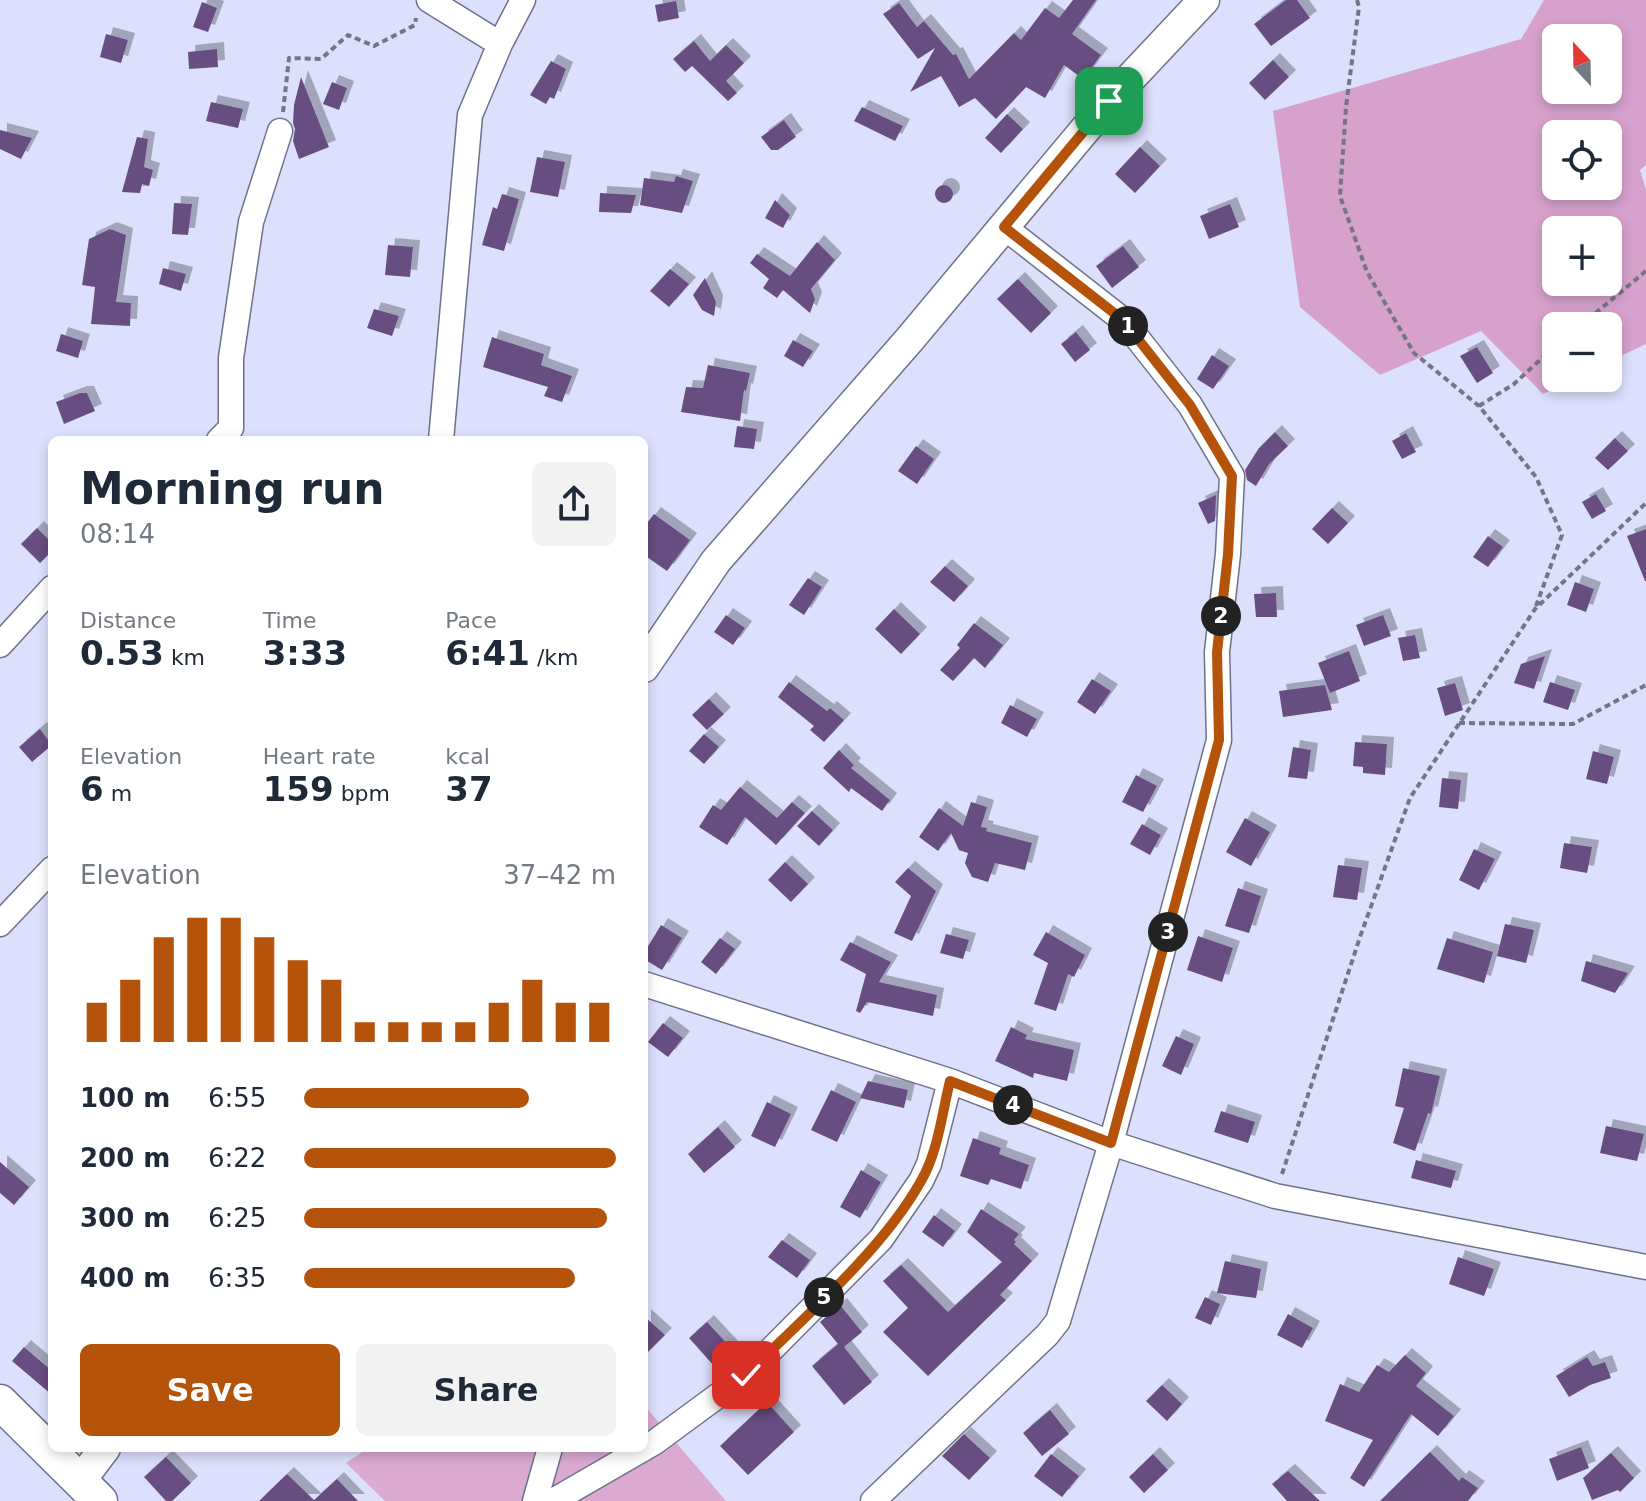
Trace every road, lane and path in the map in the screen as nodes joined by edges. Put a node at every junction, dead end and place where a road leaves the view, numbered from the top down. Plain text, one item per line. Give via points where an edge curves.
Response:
1 (523, 0) edge
2 (1204, 0) edge
3 (1357, 0) edge
4 (423, 6) edge
5 (500, 44) junction
6 (280, 131) joint
7 (1004, 227) junction
8 (1646, 271) edge
9 (1597, 312) edge
10 (1542, 358) edge
11 (1479, 406) junction
12 (223, 436) edge
13 (441, 436) edge
14 (1646, 503) edge
15 (48, 592) edge
16 (1535, 609) junction
17 (0, 645) edge
18 (648, 661) edge
19 (1646, 685) edge
20 (1459, 723) junction
21 (48, 873) edge
22 (2, 917) edge
23 (648, 985) edge
24 (950, 1081) junction
25 (1111, 1143) junction
26 (1275, 1196) junction
27 (1646, 1267) edge
28 (0, 1402) edge
29 (648, 1446) edge
30 (48, 1449) edge
31 (51, 1452) edge
32 (104, 1452) edge
33 (549, 1452) edge
34 (638, 1452) edge
35 (90, 1491) edge
36 (878, 1499) edge
37 (535, 1501) edge
38 (553, 1501) edge

1 - 5 street
2 - 7 street via 1109,101
3 - 11 path via 1340,196 1367,272 1414,353
4 - 5 street
4 - 6 path via 415,25 374,46 348,35 321,59 289,58
5 - 13 street via 468,128
6 - 12 street via 251,222 231,358 231,428
7 - 18 street via 716,561
7 - 25 street via 1123,320 1190,405 1232,476 1217,652 1219,740
8 - 9 path
10 - 11 path
11 - 16 path via 1536,477 1562,535
14 - 16 path
15 - 17 street
16 - 20 path
19 - 20 path via 1573,724
20 - 26 path via 1410,798
21 - 22 street
23 - 24 street
24 - 25 street
24 - 29 street via 929,1164 881,1239 746,1375
25 - 26 street
25 - 36 street via 1058,1321
26 - 27 street
28 - 30 main road
31 - 35 main road
32 - 35 street
33 - 37 street
34 - 38 street

